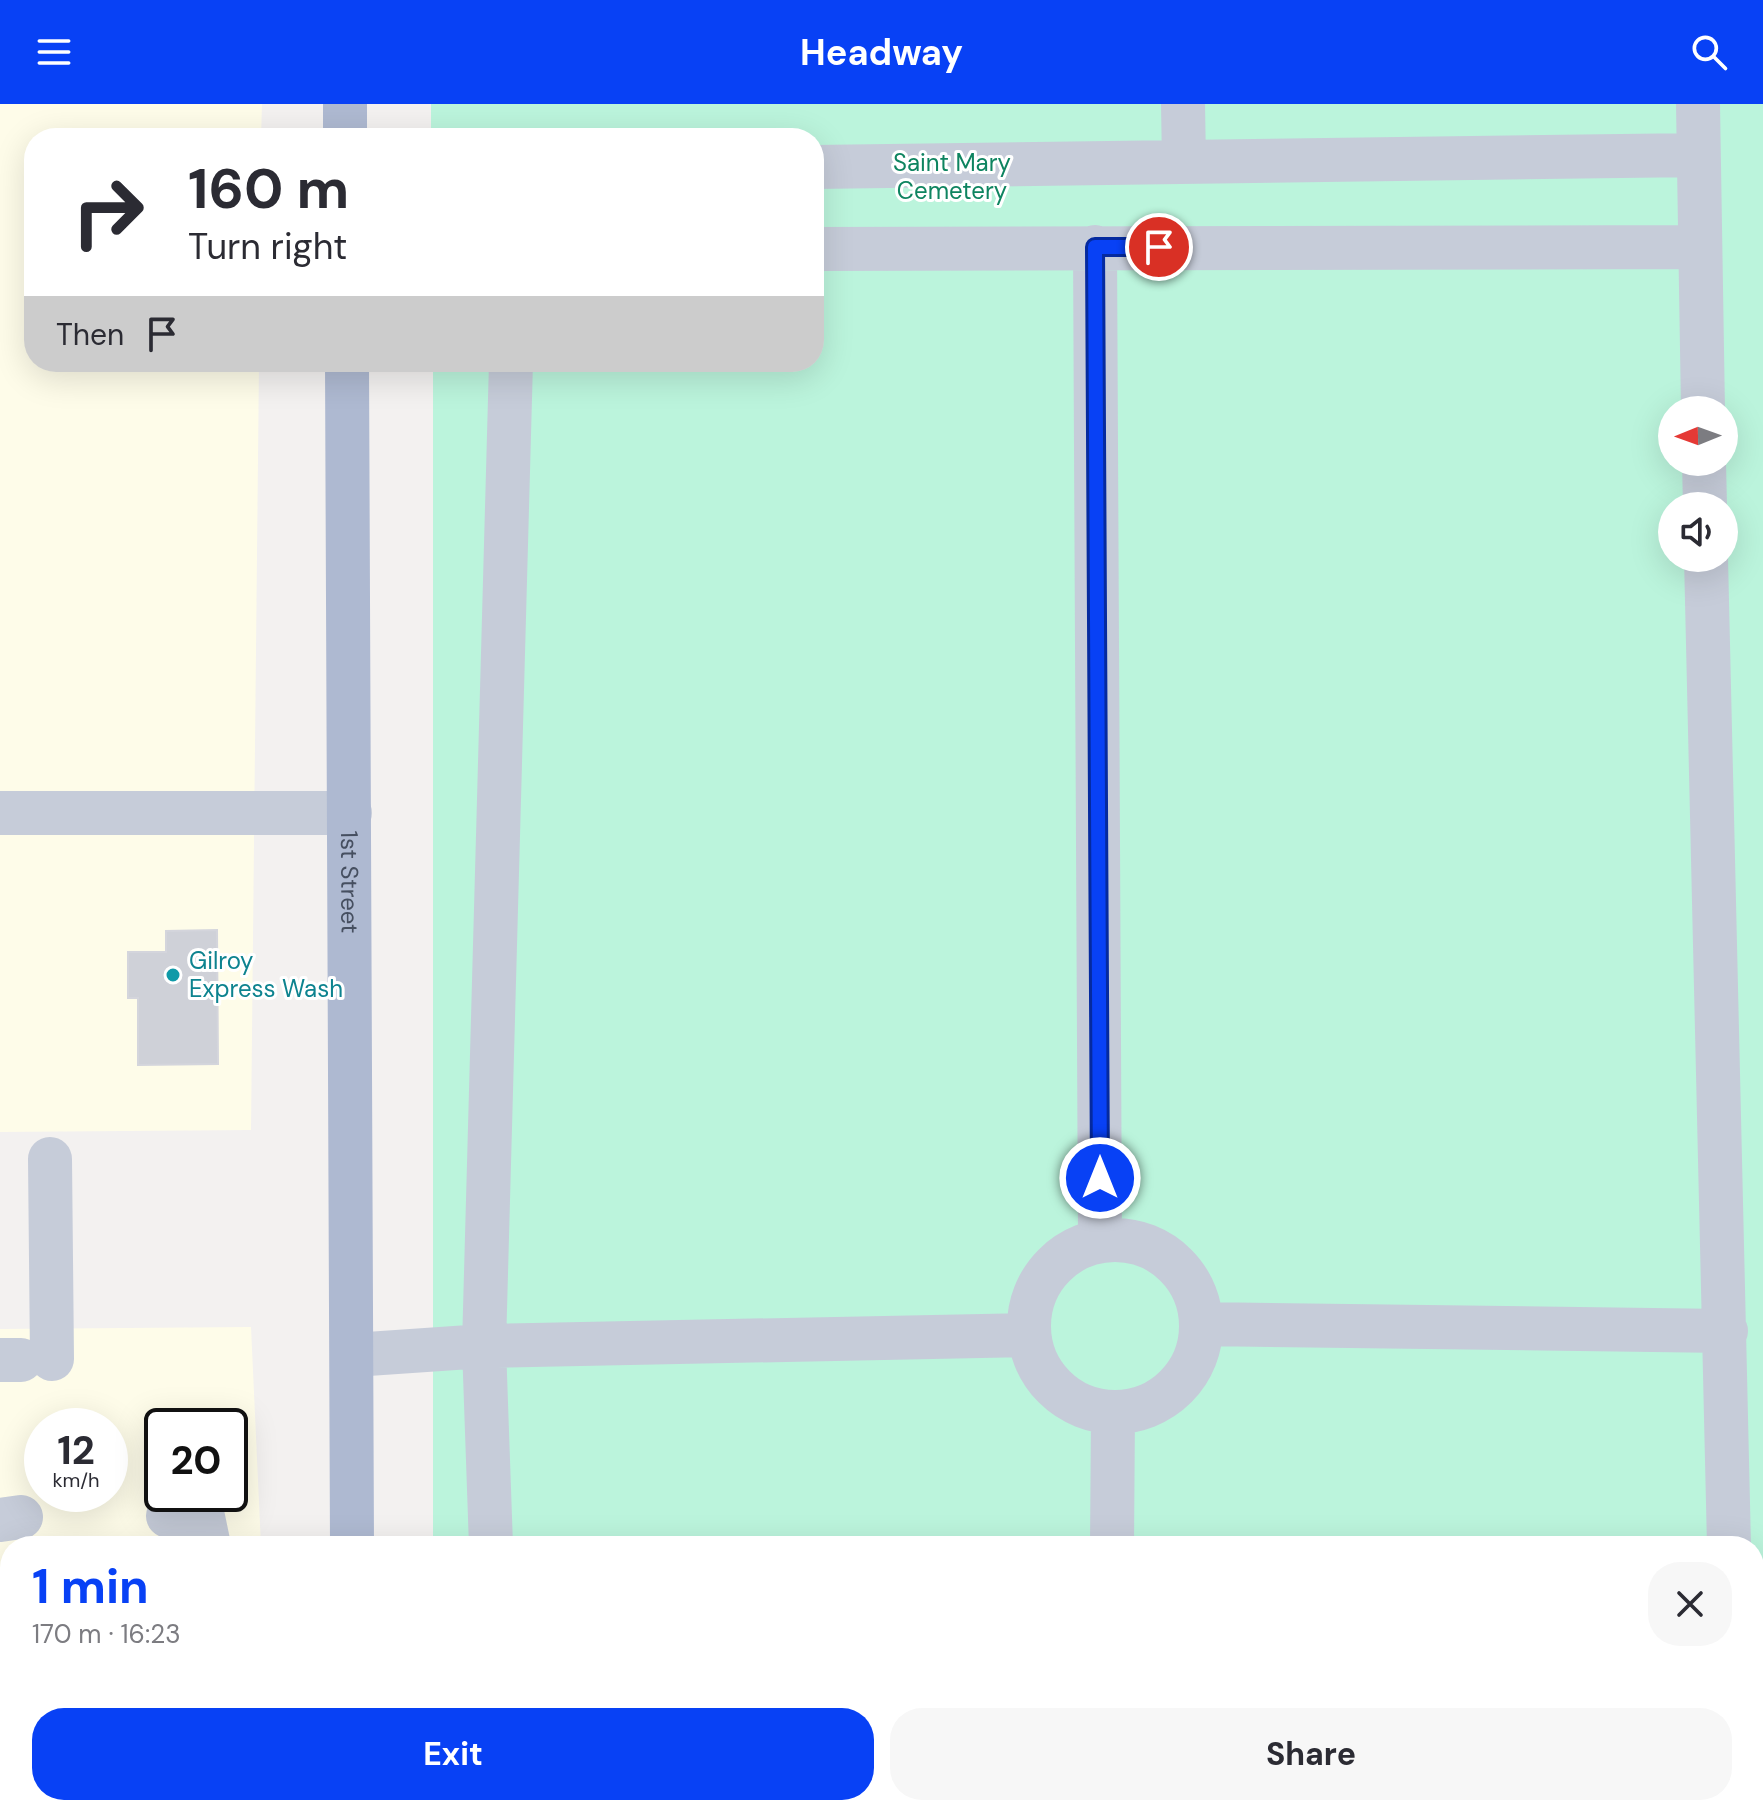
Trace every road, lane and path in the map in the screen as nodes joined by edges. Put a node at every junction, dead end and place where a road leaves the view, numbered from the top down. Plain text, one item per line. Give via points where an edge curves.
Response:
1 (345, 104) edge
2 (1183, 104) edge
3 (1698, 104) edge
4 (345, 128) edge
5 (1698, 155) junction
6 (1184, 162) junction
7 (824, 167) edge
8 (1095, 247) junction
9 (1698, 247) junction
10 (824, 249) edge
11 (347, 372) edge
12 (511, 372) edge
13 (1703, 396) edge
14 (1706, 572) edge
15 (0, 813) edge
16 (350, 813) junction
17 (50, 1159) dead end
18 (1100, 1240) junction
19 (1202, 1324) junction
20 (1726, 1331) junction
21 (1029, 1335) junction
22 (484, 1346) junction
23 (353, 1355) junction
24 (24, 1360) edge
25 (1113, 1412) junction
26 (168, 1516) dead end
27 (207, 1536) edge
28 (352, 1536) edge
29 (491, 1536) edge
30 (1112, 1536) edge
31 (1729, 1536) edge

1 - 4 main road
2 - 6 street
3 - 5 street
5 - 6 street
5 - 9 street
6 - 7 street
8 - 9 street
8 - 10 street
8 - 18 street
9 - 13 street
11 - 16 main road, 1st Street
12 - 22 street
14 - 20 street
15 - 16 street
16 - 23 main road, 1st Street
17 - 24 street
18 - 19 street via 1130,1240 1158,1250 1181,1270 1196,1296
18 - 21 street via 1063,1256 1043,1277 1031,1305
19 - 20 street
19 - 25 street via 1197,1354 1182,1380 1159,1400
20 - 31 street
21 - 22 street
21 - 25 street via 1039,1367 1058,1391 1083,1406
22 - 23 street
22 - 29 street
23 - 28 main road, 1st Street
25 - 30 street
26 - 27 street via 203,1517

